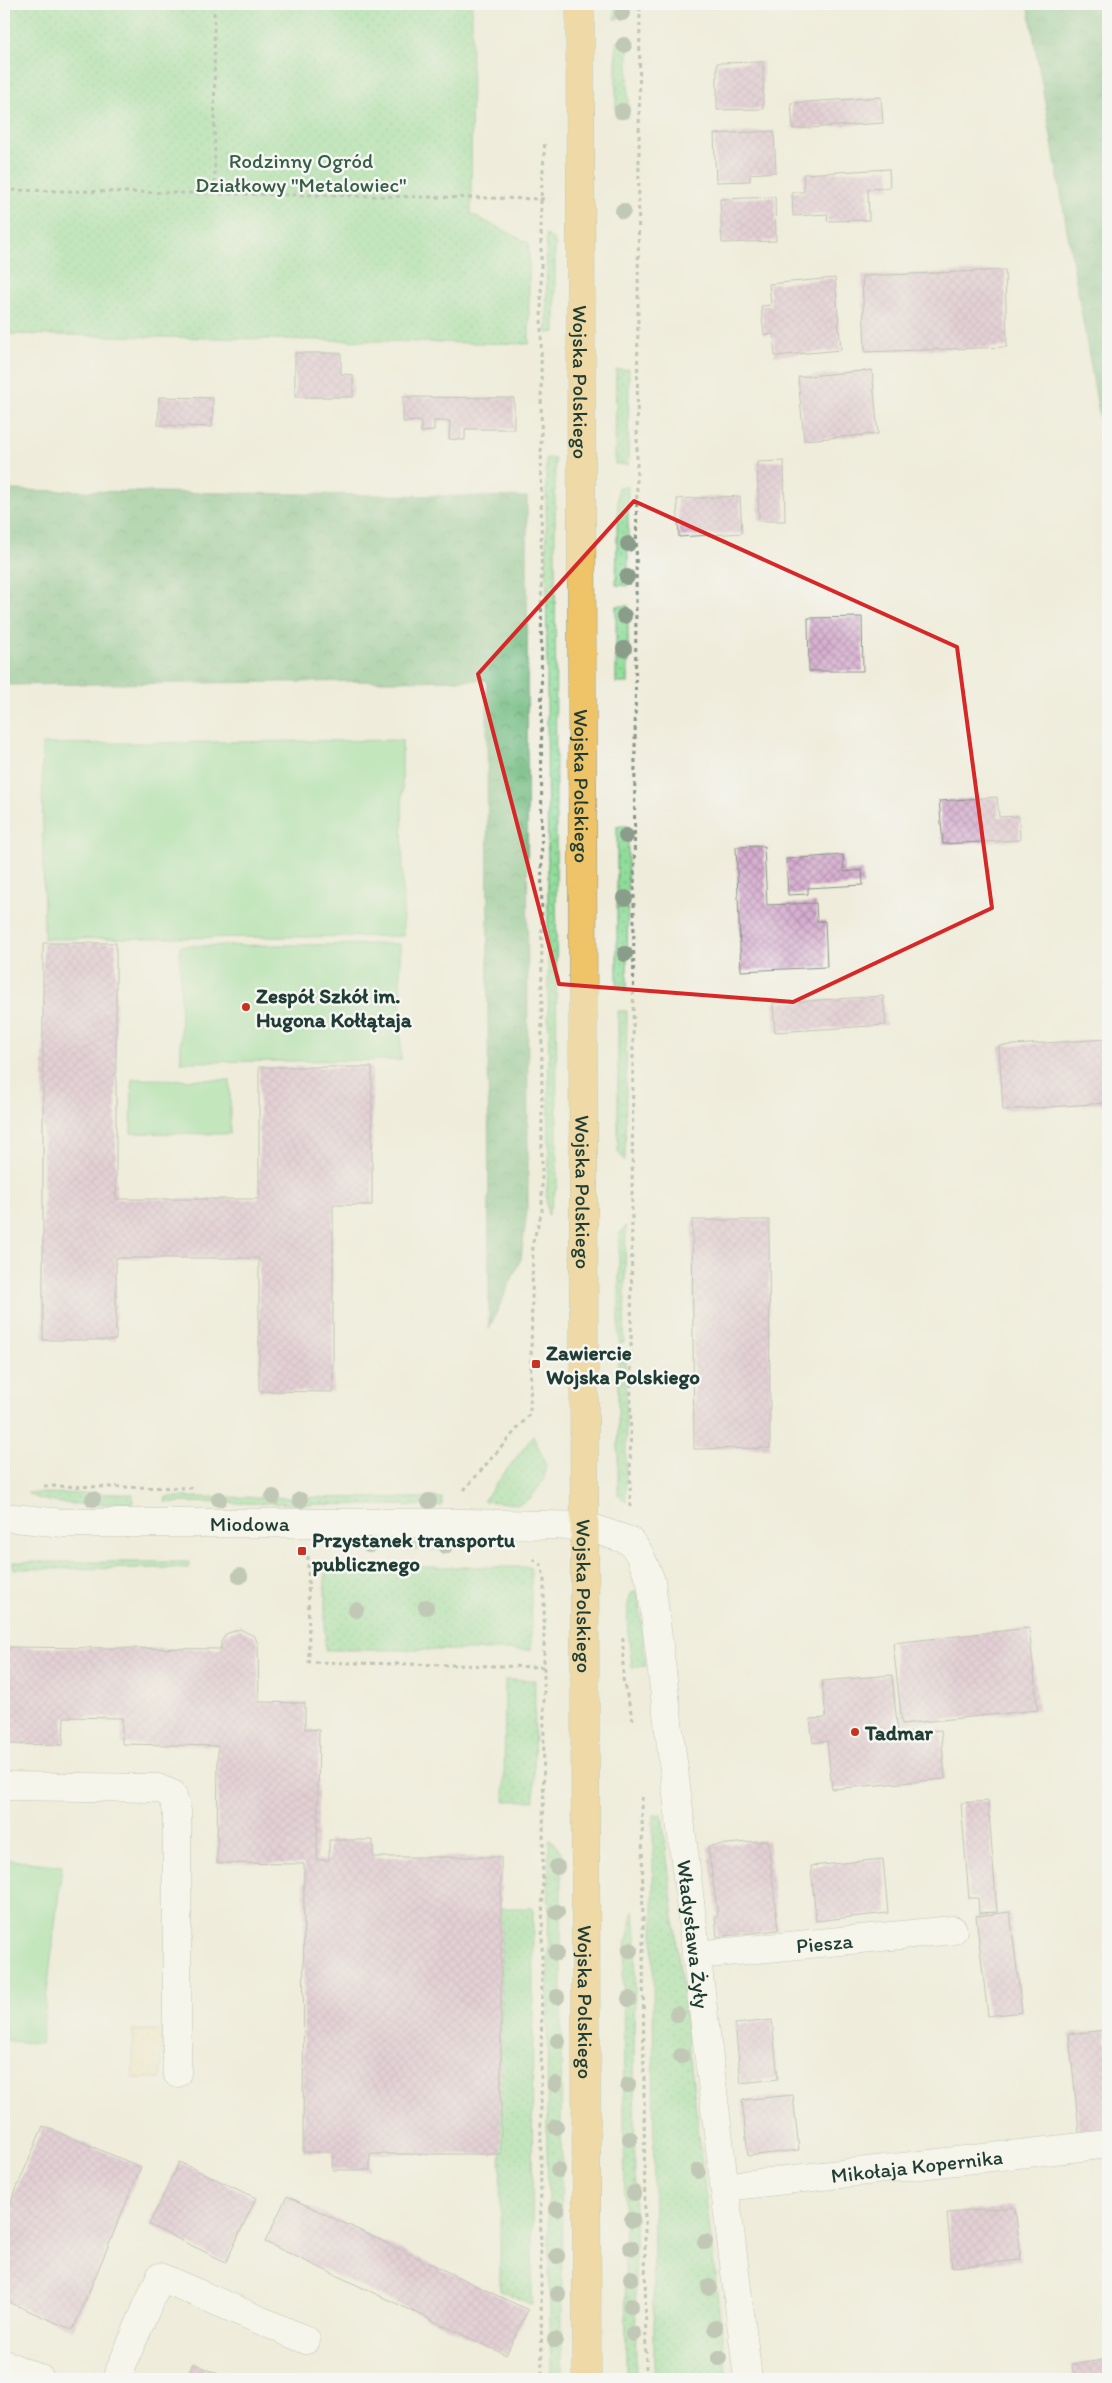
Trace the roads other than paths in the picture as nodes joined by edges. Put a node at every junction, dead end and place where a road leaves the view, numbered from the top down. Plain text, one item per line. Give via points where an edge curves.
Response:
1 (580, 4) edge
2 (4, 1517) edge
3 (586, 1526) junction
4 (4, 1786) edge
5 (953, 1930) dead end
6 (696, 1955) junction
7 (176, 2073) dead end
8 (1108, 2144) edge
9 (724, 2188) junction
10 (306, 2340) dead end
11 (4, 2364) edge
12 (40, 2379) edge
13 (116, 2379) edge
14 (587, 2379) edge
15 (748, 2379) edge

1 - 3 main road, Wojska Polskiego
2 - 3 street, Miodowa via 63,1523
3 - 6 street, Władysława Żyły via 630,1542 639,1553 651,1581
3 - 14 main road, Wojska Polskiego
4 - 7 street via 157,1788 172,1794 177,1811
5 - 6 street, Piesza
6 - 9 street, Władysława Żyły
8 - 9 street, Mikołaja Kopernika
9 - 15 street, Władysława Żyły
10 - 13 street via 160,2277
11 - 12 street

